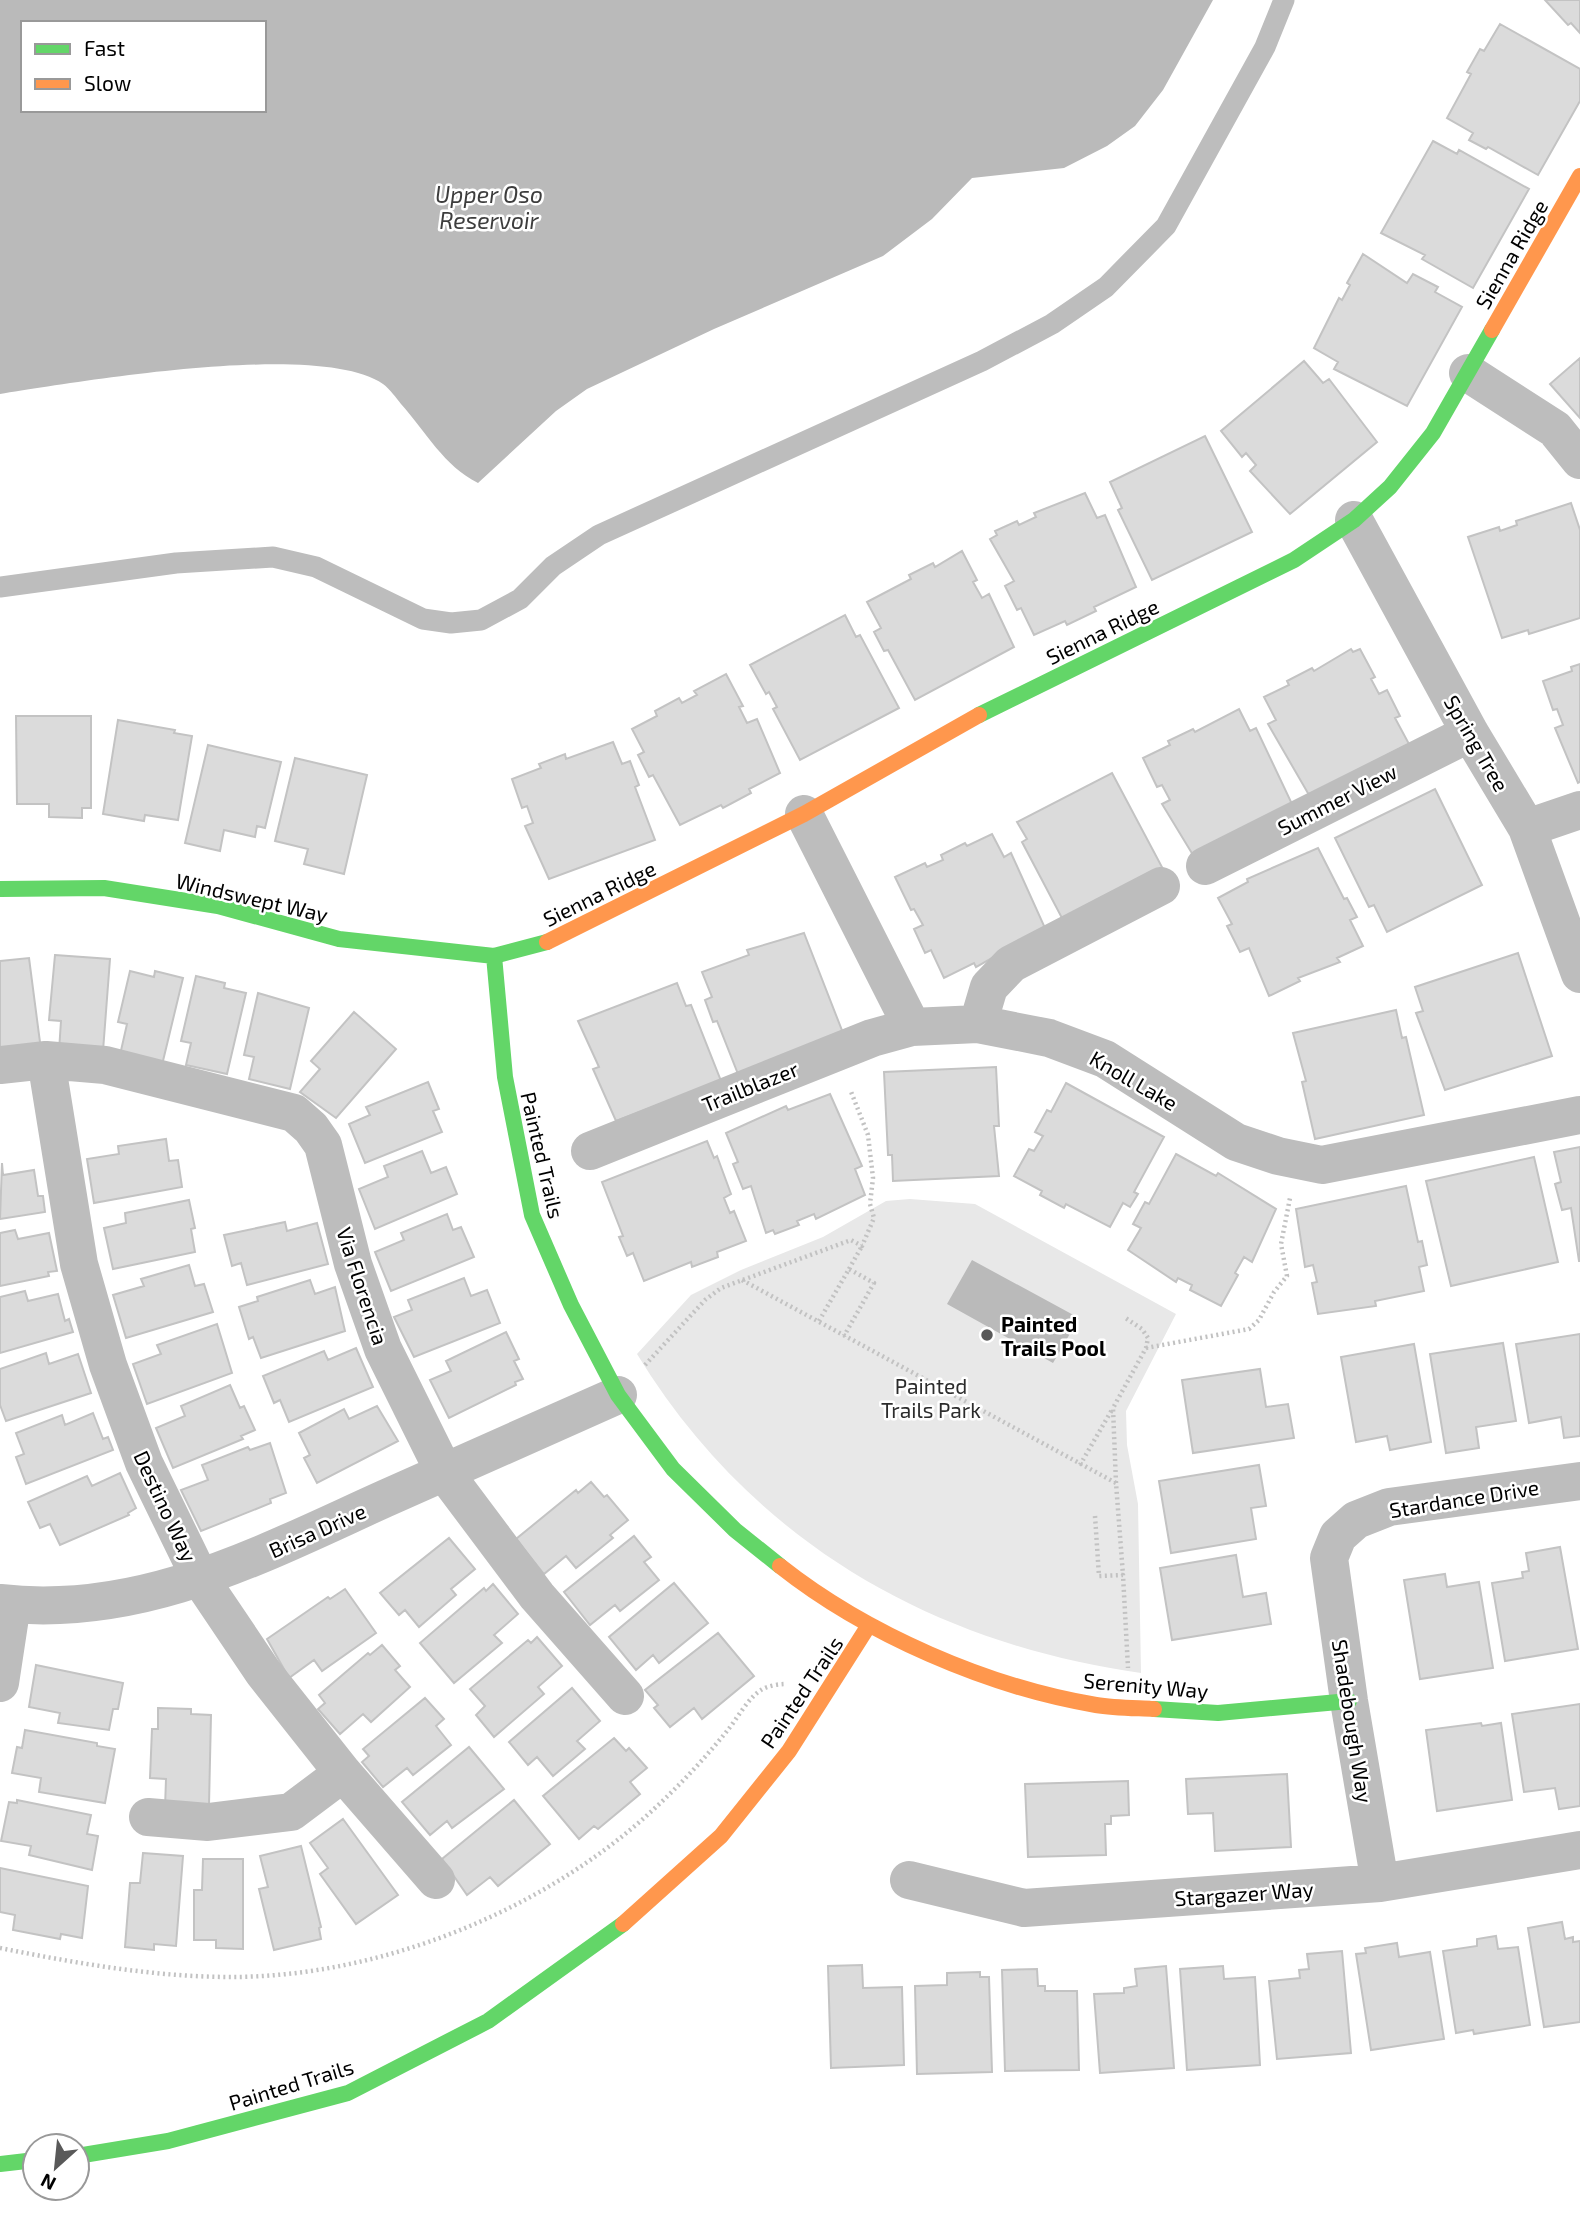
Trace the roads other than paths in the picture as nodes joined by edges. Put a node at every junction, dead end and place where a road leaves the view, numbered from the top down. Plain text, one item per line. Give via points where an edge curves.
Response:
1 (1284, 0) edge
2 (1580, 176) edge
3 (1468, 373) junction
4 (1580, 460) edge
5 (1354, 520) junction
6 (0, 587) edge
7 (1470, 733) junction
8 (1580, 810) edge
9 (804, 814) junction
10 (1527, 828) junction
11 (1205, 866) dead end
12 (1161, 887) dead end
13 (0, 888) edge
14 (494, 956) junction
15 (1580, 974) edge
16 (978, 1024) junction
17 (912, 1027) junction
18 (46, 1060) junction
19 (0, 1065) edge
20 (1580, 1115) edge
21 (590, 1151) dead end
22 (617, 1393) junction
23 (444, 1472) junction
24 (1580, 1481) edge
25 (1329, 1558) joint
26 (201, 1580) junction
27 (6, 1604) edge
28 (869, 1625) junction
29 (0, 1683) edge
30 (625, 1696) dead end
31 (1349, 1701) junction
32 (343, 1773) junction
33 (148, 1817) dead end
34 (1580, 1850) edge
35 (436, 1880) dead end
36 (909, 1880) dead end
37 (1380, 1883) junction
38 (91, 2154) edge
39 (21, 2162) edge
40 (0, 2164) edge

1 - 6 lane via 1265,47 1166,226 1105,287 1052,324 982,360 599,535 553,566 520,599 481,620 451,624 423,619 316,566 273,557 176,564
2 - 3 street, Sienna Ridge
3 - 4 street via 1555,429
3 - 5 street, Sienna Ridge via 1433,433 1390,488
5 - 7 street, Spring Tree
5 - 9 street, Sienna Ridge via 1294,560 959,725
7 - 10 street, Spring Tree
7 - 11 street, Summer View
8 - 10 street
9 - 14 street, Sienna Ridge via 557,940
9 - 17 street
10 - 15 street, Spring Tree
12 - 16 street via 1011,964 989,988
13 - 14 street, Windswept Way via 104,888 218,906 340,939
14 - 22 street, Painted Trails via 505,1077 532,1215 571,1305
16 - 17 street, Knoll Lake
16 - 20 street, Knoll Lake via 1049,1038 1105,1059 1236,1142 1322,1165
17 - 21 street, Trailblazer via 834,1053
18 - 19 street, Via Florencia
18 - 23 street, Via Florencia via 105,1065 294,1114 312,1128 323,1145 353,1264 383,1349
18 - 26 street, Destino Way via 79,1264 108,1365 144,1463
22 - 23 street, Brisa Drive
22 - 28 street, Painted Trails via 673,1469 735,1530 795,1578
23 - 26 street, Brisa Drive
23 - 30 street, Via Florencia via 537,1596
24 - 25 street, Stardance Drive via 1389,1507 1356,1520 1338,1536
25 - 31 street, Shadebough Way
26 - 27 street, Brisa Drive via 67,1606
26 - 32 street, Destino Way via 263,1672
27 - 29 street
28 - 31 street, Serenity Way via 984,1676 1096,1705 1219,1713
28 - 38 street, Painted Trails via 789,1751 721,1836 624,1923 488,2021 348,2093 168,2141
31 - 37 street, Shadebough Way
32 - 33 street via 291,1812 208,1822
32 - 35 street, Destino Way
34 - 37 street, Stargazer Way
36 - 37 street, Stargazer Way via 1024,1908
39 - 40 street

